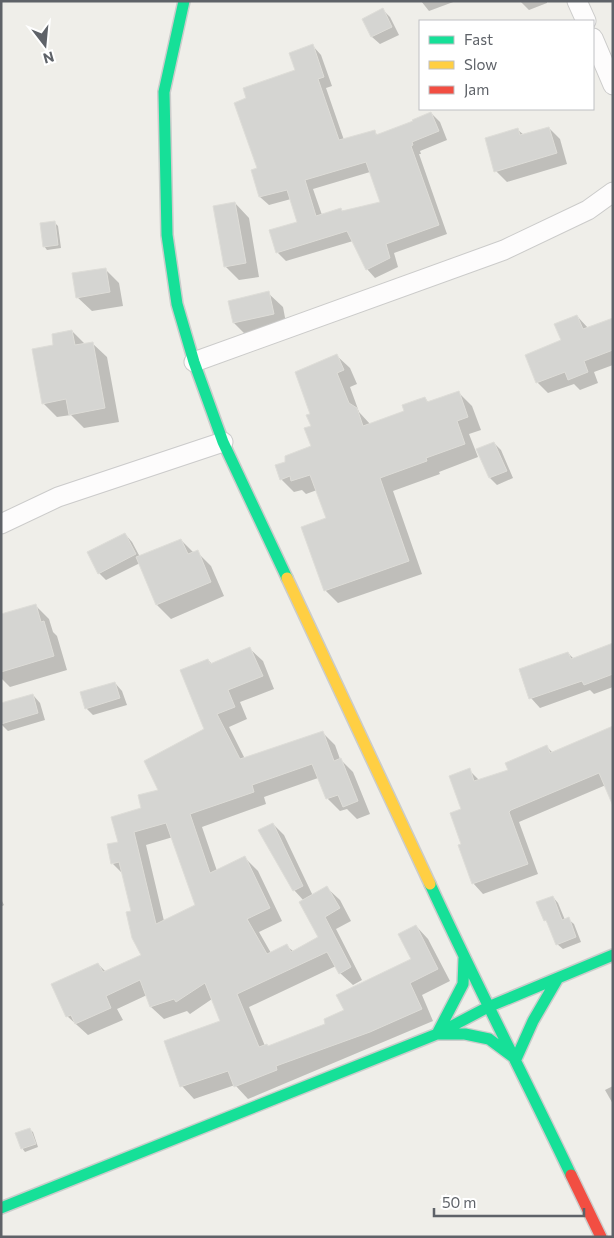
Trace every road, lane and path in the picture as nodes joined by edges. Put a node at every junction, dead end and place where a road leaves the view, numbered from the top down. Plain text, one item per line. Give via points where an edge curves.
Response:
1 (184, 1) edge
2 (577, 1) edge
3 (586, 20) edge
4 (594, 40) edge
5 (613, 85) edge
6 (613, 192) edge
7 (194, 362) junction
8 (223, 442) junction
9 (1, 524) edge
10 (613, 955) edge
11 (464, 958) junction
12 (558, 978) junction
13 (488, 1007) junction
14 (437, 1034) junction
15 (516, 1059) junction
16 (1, 1208) edge
17 (601, 1237) edge

1 - 7 main road via 164,92 165,184 167,235 177,304
2 - 3 street
4 - 5 street
6 - 7 street via 588,210 504,250
7 - 8 main road
8 - 9 street via 58,497
8 - 11 main road
10 - 12 main road
11 - 13 main road
11 - 14 main road via 463,984
12 - 13 main road
12 - 15 main road
13 - 14 main road
13 - 15 main road
14 - 15 main road via 465,1034 489,1039
14 - 16 main road
15 - 17 main road

